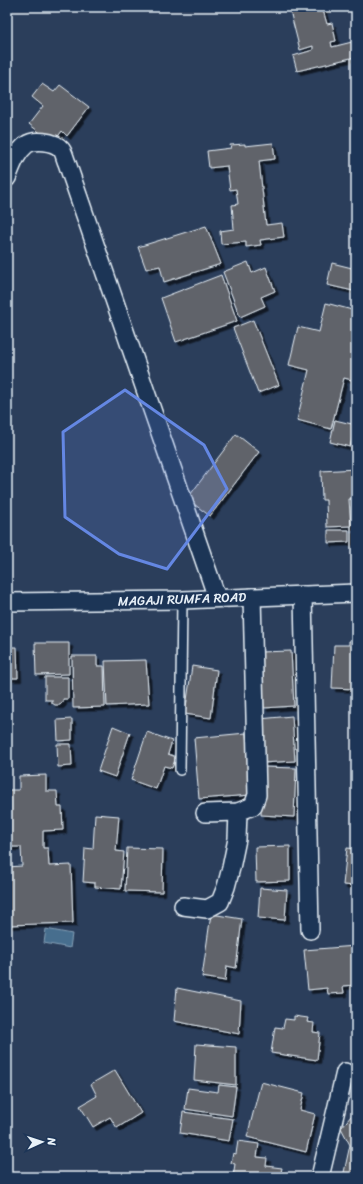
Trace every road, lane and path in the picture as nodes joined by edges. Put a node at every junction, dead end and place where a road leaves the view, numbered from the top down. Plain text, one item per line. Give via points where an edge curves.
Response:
1 (7, 178) edge
2 (356, 593) edge
3 (303, 595) junction
4 (252, 597) junction
5 (217, 598) junction
6 (182, 600) junction
7 (7, 602) edge
8 (180, 770) dead end
9 (238, 812) junction
10 (205, 813) dead end
11 (183, 906) dead end
12 (310, 930) dead end
13 (345, 1072) dead end
14 (320, 1177) edge

1 - 5 street via 16,156 27,144 49,142 60,148
2 - 3 street, MAGAJI RUMFA ROAD
3 - 4 street, MAGAJI RUMFA ROAD
3 - 12 street
4 - 5 street, MAGAJI RUMFA ROAD
4 - 9 street via 257,795 252,806
5 - 6 street, MAGAJI RUMFA ROAD
6 - 7 street, MAGAJI RUMFA ROAD
6 - 8 lane
9 - 10 street
9 - 11 street via 233,861 220,902 207,909
13 - 14 street

